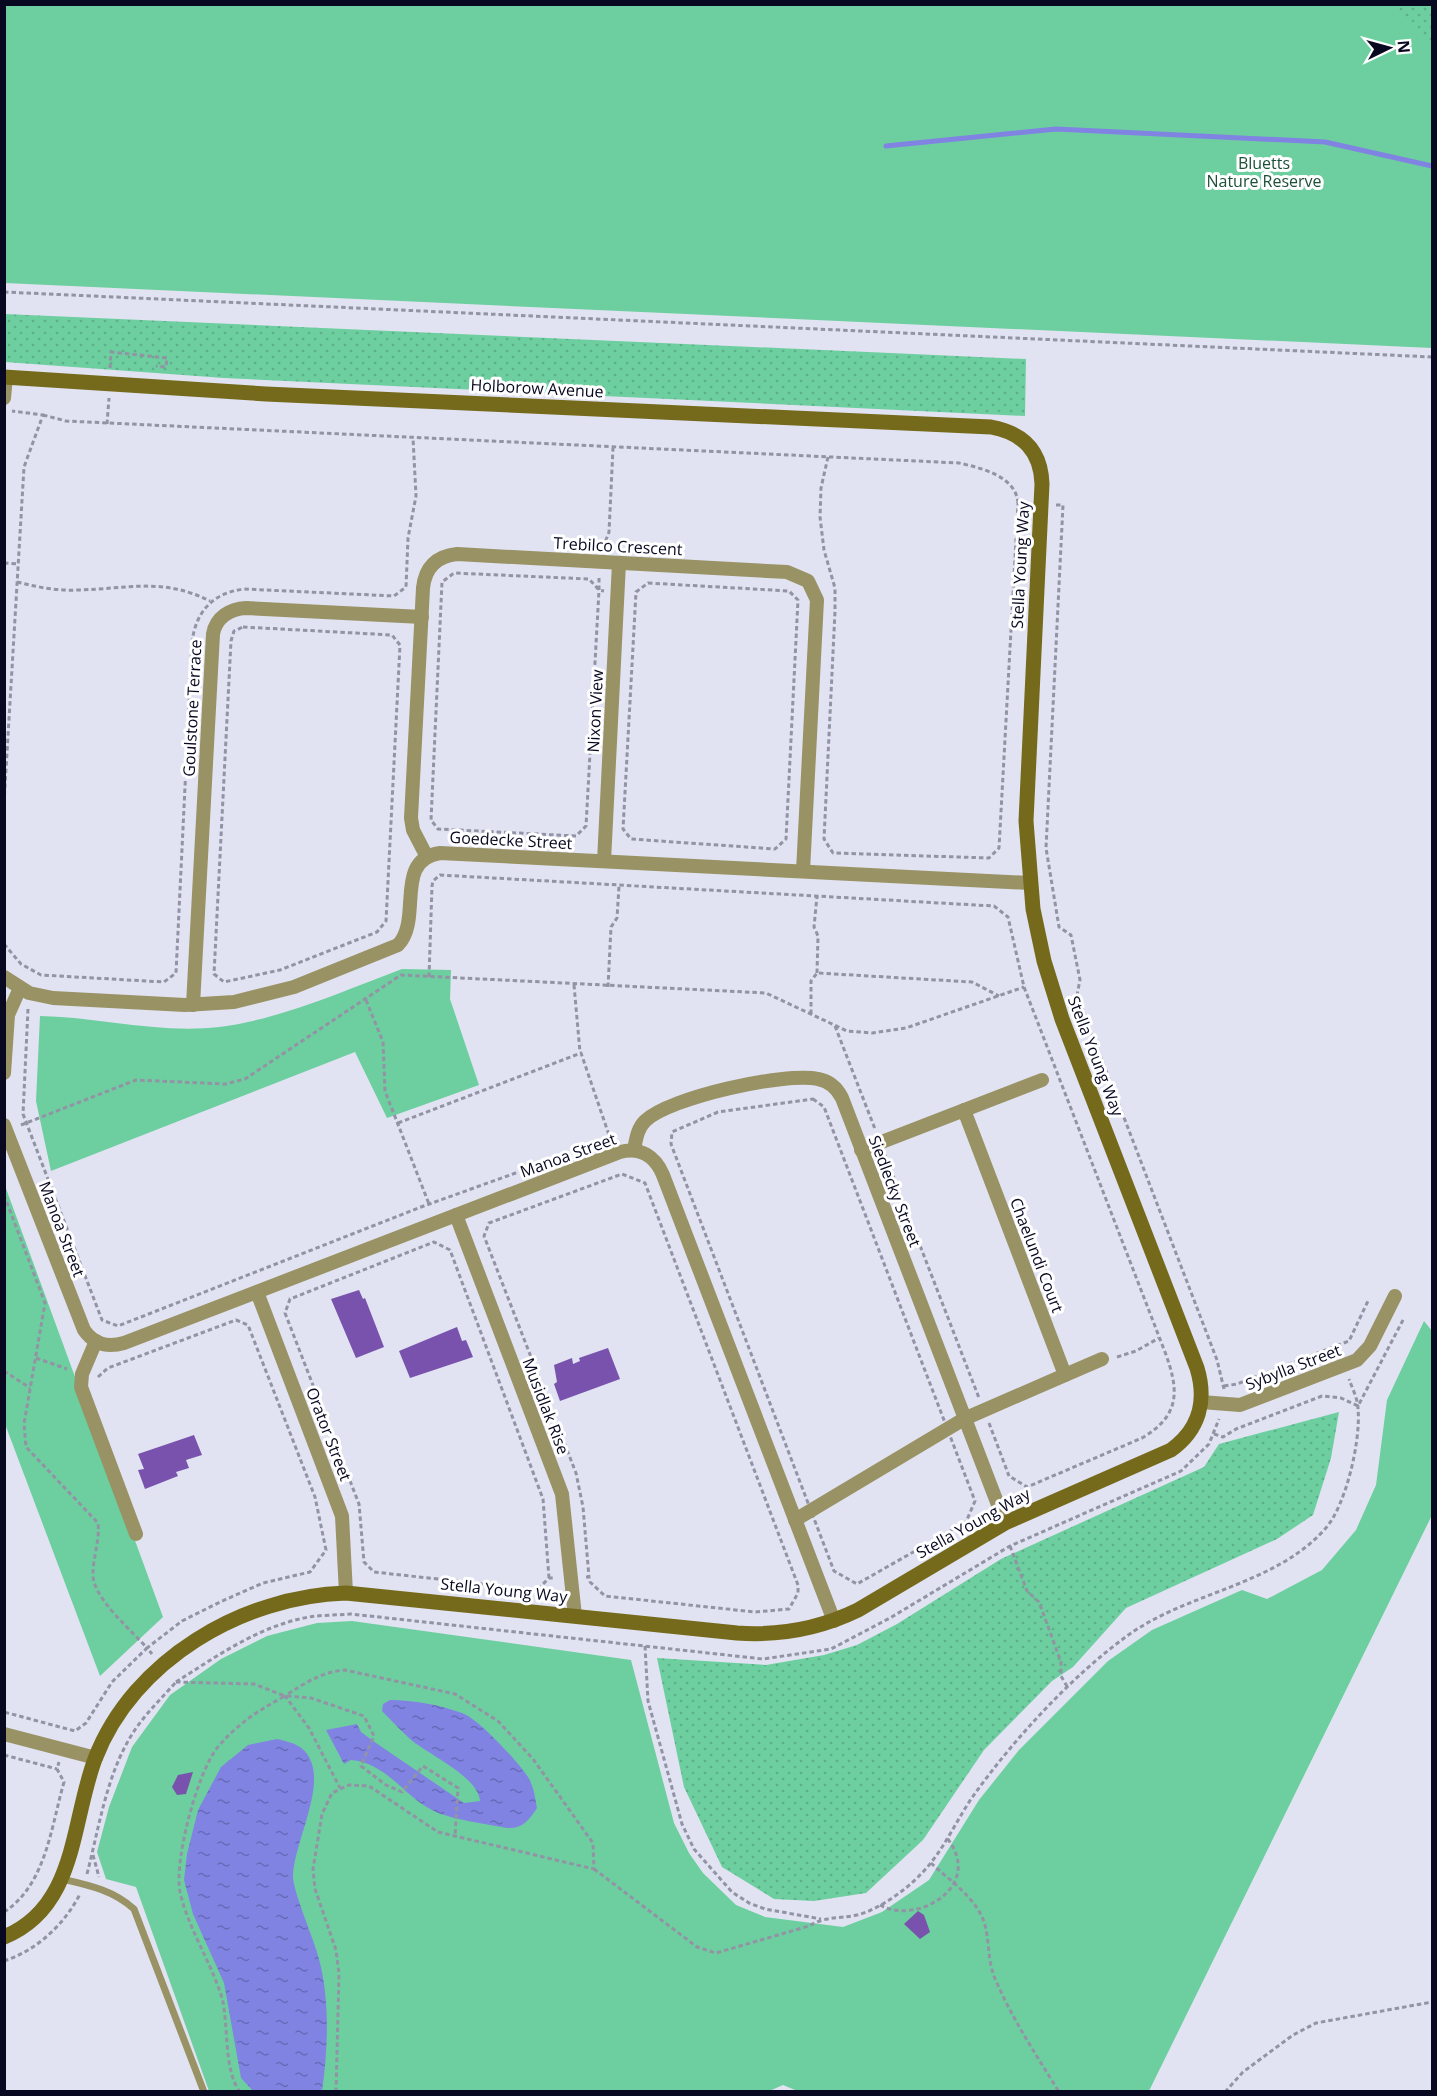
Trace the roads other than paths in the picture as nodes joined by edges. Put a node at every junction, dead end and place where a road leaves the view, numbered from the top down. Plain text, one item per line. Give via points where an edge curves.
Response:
1 (5, 377) edge
2 (4, 398) edge
3 (1042, 476) joint
4 (619, 563) junction
5 (422, 617) junction
6 (427, 857) junction
7 (604, 861) junction
8 (803, 871) junction
9 (1029, 883) junction
10 (4, 977) edge
11 (25, 991) junction
12 (193, 1005) junction
13 (4, 1073) edge
14 (1042, 1080) dead end
15 (964, 1110) junction
16 (5, 1127) edge
17 (861, 1149) junction
18 (634, 1150) junction
19 (456, 1215) junction
20 (257, 1292) junction
21 (1395, 1296) dead end
22 (96, 1341) junction
23 (1102, 1359) road end
24 (1065, 1375) junction
25 (1201, 1402) junction
26 (964, 1419) junction
27 (795, 1520) junction
28 (1005, 1523) junction
29 (136, 1534) dead end
30 (346, 1593) junction
31 (575, 1616) junction
32 (834, 1621) junction
33 (4, 1734) edge
34 (96, 1758) junction
35 (62, 1879) junction
36 (4, 1937) edge
37 (204, 2091) edge

1 - 2 street
1 - 3 street, Holborow Avenue via 266,394 991,427 1011,432 1028,443
3 - 9 street, Stella Young Way via 1026,791
4 - 5 street, Trebilco Crescent via 446,556 426,571
4 - 7 street, Nixon View
4 - 8 street, Trebilco Crescent via 787,572 803,578 814,590 817,605
5 - 6 street, Trebilco Crescent via 411,818
5 - 12 street, Goulstone Terrace via 246,608 225,614 216,625
6 - 7 street, Goedecke Street via 445,852
6 - 12 street, Goedecke Street via 413,873 409,927 394,948 274,994
7 - 8 street, Goedecke Street
8 - 9 street, Goedecke Street
9 - 25 street, Stella Young Way via 1052,990 1197,1368
10 - 11 street, Goedecke Street
11 - 12 street, Goedecke Street via 53,998
11 - 13 street via 8,1015
14 - 15 street
15 - 17 street
15 - 24 street, Chaelundi Court
16 - 22 street, Manoa Street via 81,1325
17 - 18 street, Siedlecky Street via 837,1090 825,1081 808,1078 719,1089 657,1113 640,1127
17 - 26 street, Siedlecky Street
18 - 19 street, Manoa Street
18 - 27 street, Manoa Street via 653,1158 661,1170
19 - 20 street, Manoa Street
19 - 31 street, Musidlak Rise via 560,1487
20 - 22 street, Manoa Street via 124,1343 109,1345
20 - 30 street, Orator Street via 342,1516
21 - 25 street, Sybylla Street via 1368,1350 1358,1360 1244,1404
22 - 29 street via 82,1374 83,1393
23 - 24 street
24 - 26 street
25 - 28 street, Stella Young Way via 1192,1429 1171,1450
26 - 27 street
26 - 28 street, Siedlecky Street
27 - 32 street, Manoa Street
28 - 32 street, Stella Young Way
30 - 31 street, Stella Young Way
30 - 34 street, Stella Young Way via 298,1597 267,1606 198,1639 162,1665 123,1707
31 - 32 street, Stella Young Way via 753,1634 794,1631
33 - 34 street
34 - 35 street, Stella Young Way
35 - 36 street, Stella Young Way via 45,1910
35 - 37 lane via 102,1889 134,1909

